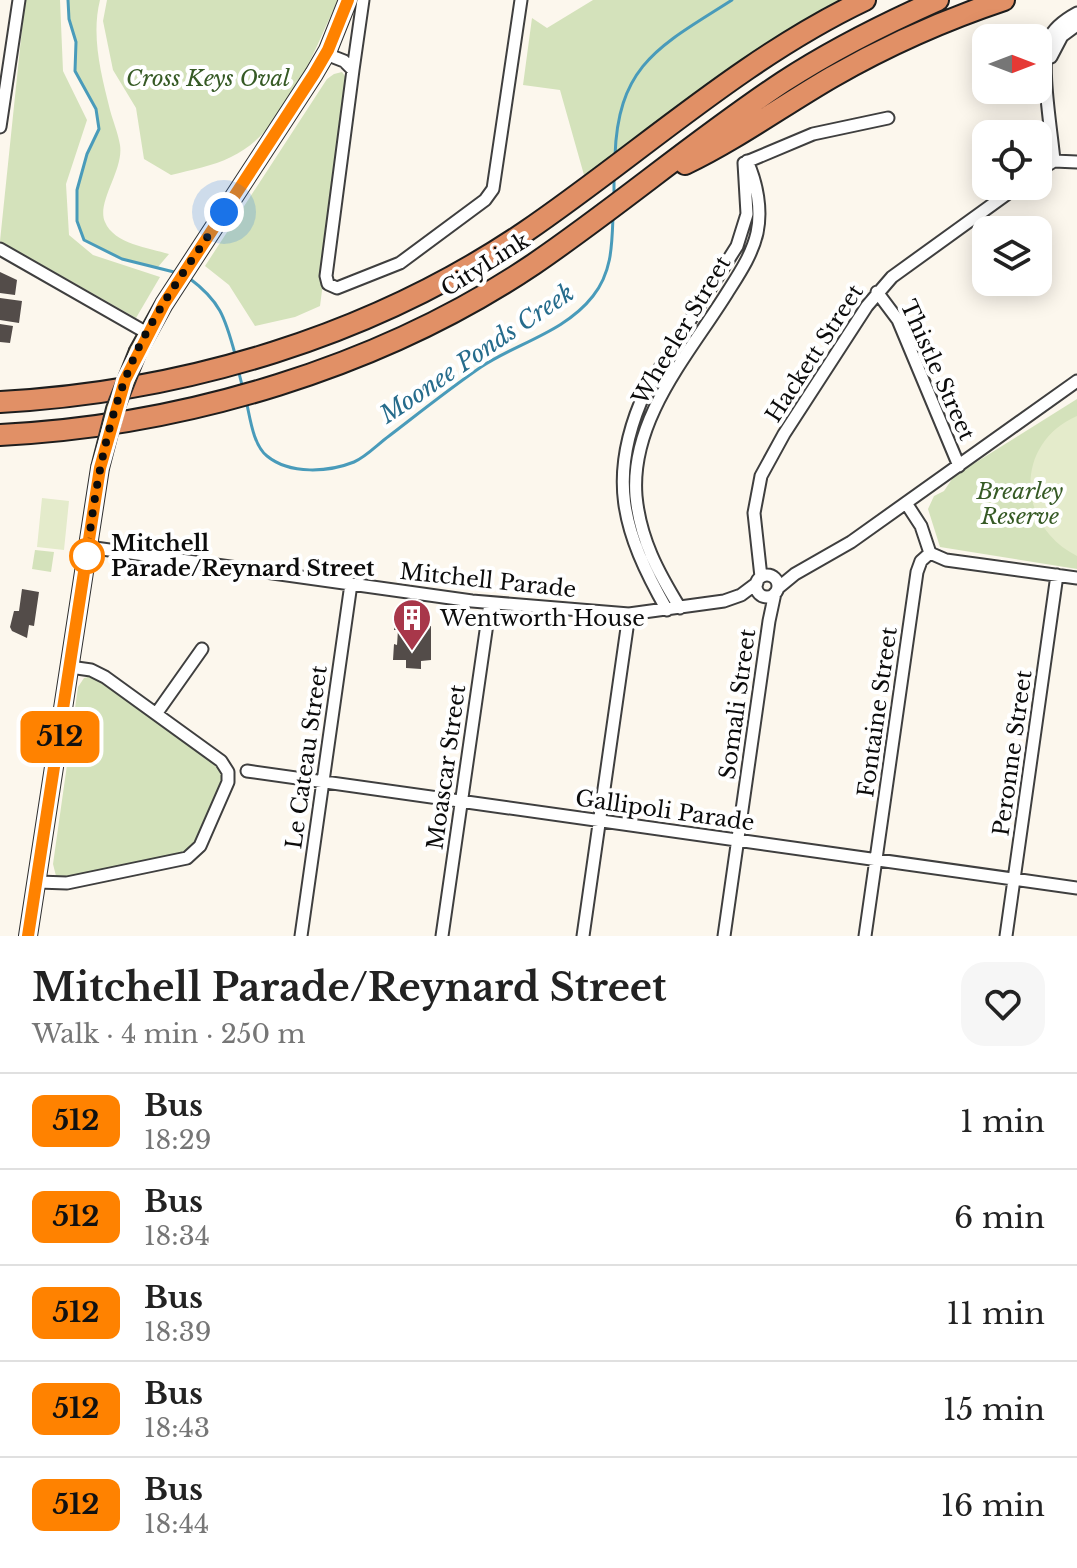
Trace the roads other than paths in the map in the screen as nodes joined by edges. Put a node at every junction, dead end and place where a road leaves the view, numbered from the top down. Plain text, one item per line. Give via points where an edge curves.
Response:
1 (19, 0) edge
2 (348, 0) edge
3 (363, 0) edge
4 (521, 0) edge
5 (865, 0) edge
6 (938, 0) edge
7 (1004, 0) edge
8 (1077, 13) edge
9 (1077, 25) edge
10 (1052, 34) edge
11 (1052, 51) edge
12 (326, 54) junction
13 (353, 70) junction
14 (1049, 104) edge
15 (888, 118) dead end
16 (0, 121) edge
17 (1054, 161) joint
18 (746, 162) junction
19 (1077, 162) edge
20 (642, 185) junction
21 (999, 200) edge
22 (0, 249) edge
23 (877, 292) junction
24 (147, 333) junction
25 (1077, 381) edge
26 (0, 402) edge
27 (0, 435) edge
28 (959, 466) junction
29 (906, 503) junction
30 (88, 547) junction
31 (930, 553) junction
32 (1057, 575) junction
33 (1077, 578) edge
34 (351, 584) junction
35 (767, 586) junction
36 (490, 603) junction
37 (680, 608) junction
38 (667, 610) junction
39 (629, 614) junction
40 (202, 649) dead end
41 (70, 667) junction
42 (156, 714) junction
43 (247, 771) dead end
44 (323, 782) junction
45 (461, 801) junction
46 (600, 821) junction
47 (738, 840) junction
48 (876, 860) junction
49 (1014, 879) junction
50 (38, 882) junction
51 (1077, 888) edge
52 (26, 934) edge
53 (301, 936) edge
54 (442, 936) edge
55 (583, 936) edge
56 (724, 936) edge
57 (865, 936) edge
58 (1006, 936) edge

1 - 16 street
2 - 12 street
3 - 13 street
4 - 13 street via 491,192 404,260 337,288 326,276
5 - 26 highway, CityLink via 755,64 582,192 420,293 316,337 219,368 96,393
6 - 20 highway, CityLink via 783,82
7 - 20 highway via 876,53 728,144
8 - 10 street
9 - 11 street
12 - 13 street
12 - 24 street
14 - 17 street
15 - 18 street via 813,134
17 - 19 street
18 - 37 street, Wheeler Street via 759,211 753,249 655,408 637,464 636,496 646,545
18 - 38 street, Wheeler Street via 742,233 646,390 625,448 622,484 630,534
20 - 27 highway, CityLink via 532,265 437,322 328,368 166,415 95,428
21 - 23 street, Hackett Street
22 - 24 street
23 - 28 street, Thistle Street via 898,320
23 - 35 street, Hackett Street via 766,465 754,513
24 - 30 street, bridge via 115,409
25 - 28 street, Mitchell Parade
28 - 29 street, Mitchell Parade
29 - 31 street
29 - 35 street, Mitchell Parade via 832,554
30 - 34 street, Mitchell Parade
30 - 41 street
31 - 32 street via 946,560
31 - 48 street, Fontaine Street via 917,572
32 - 33 street
32 - 49 street, Peronne Street
34 - 36 street, Mitchell Parade
34 - 44 street, Le Cateau Street
35 - 37 street, Mitchell Parade via 724,601
35 - 47 street, Somali Street via 769,621
36 - 39 street, Mitchell Parade
36 - 45 street, Moascar Street
37 - 38 street, Mitchell Parade
38 - 39 street, Mitchell Parade
39 - 46 street
40 - 42 street
41 - 42 street via 105,677
41 - 50 street
42 - 50 street via 221,761 228,772 227,787 200,846 181,860 67,883
43 - 44 street, Gallipoli Parade
44 - 45 street, Gallipoli Parade
44 - 53 street, Le Cateau Street
45 - 46 street, Gallipoli Parade
45 - 54 street, Moascar Street
46 - 47 street, Gallipoli Parade
46 - 55 street
47 - 48 street, Gallipoli Parade
47 - 56 street, Somali Street
48 - 49 street, Gallipoli Parade
48 - 57 street, Fontaine Street
49 - 51 street, Gallipoli Parade
49 - 58 street, Peronne Street
50 - 52 street

